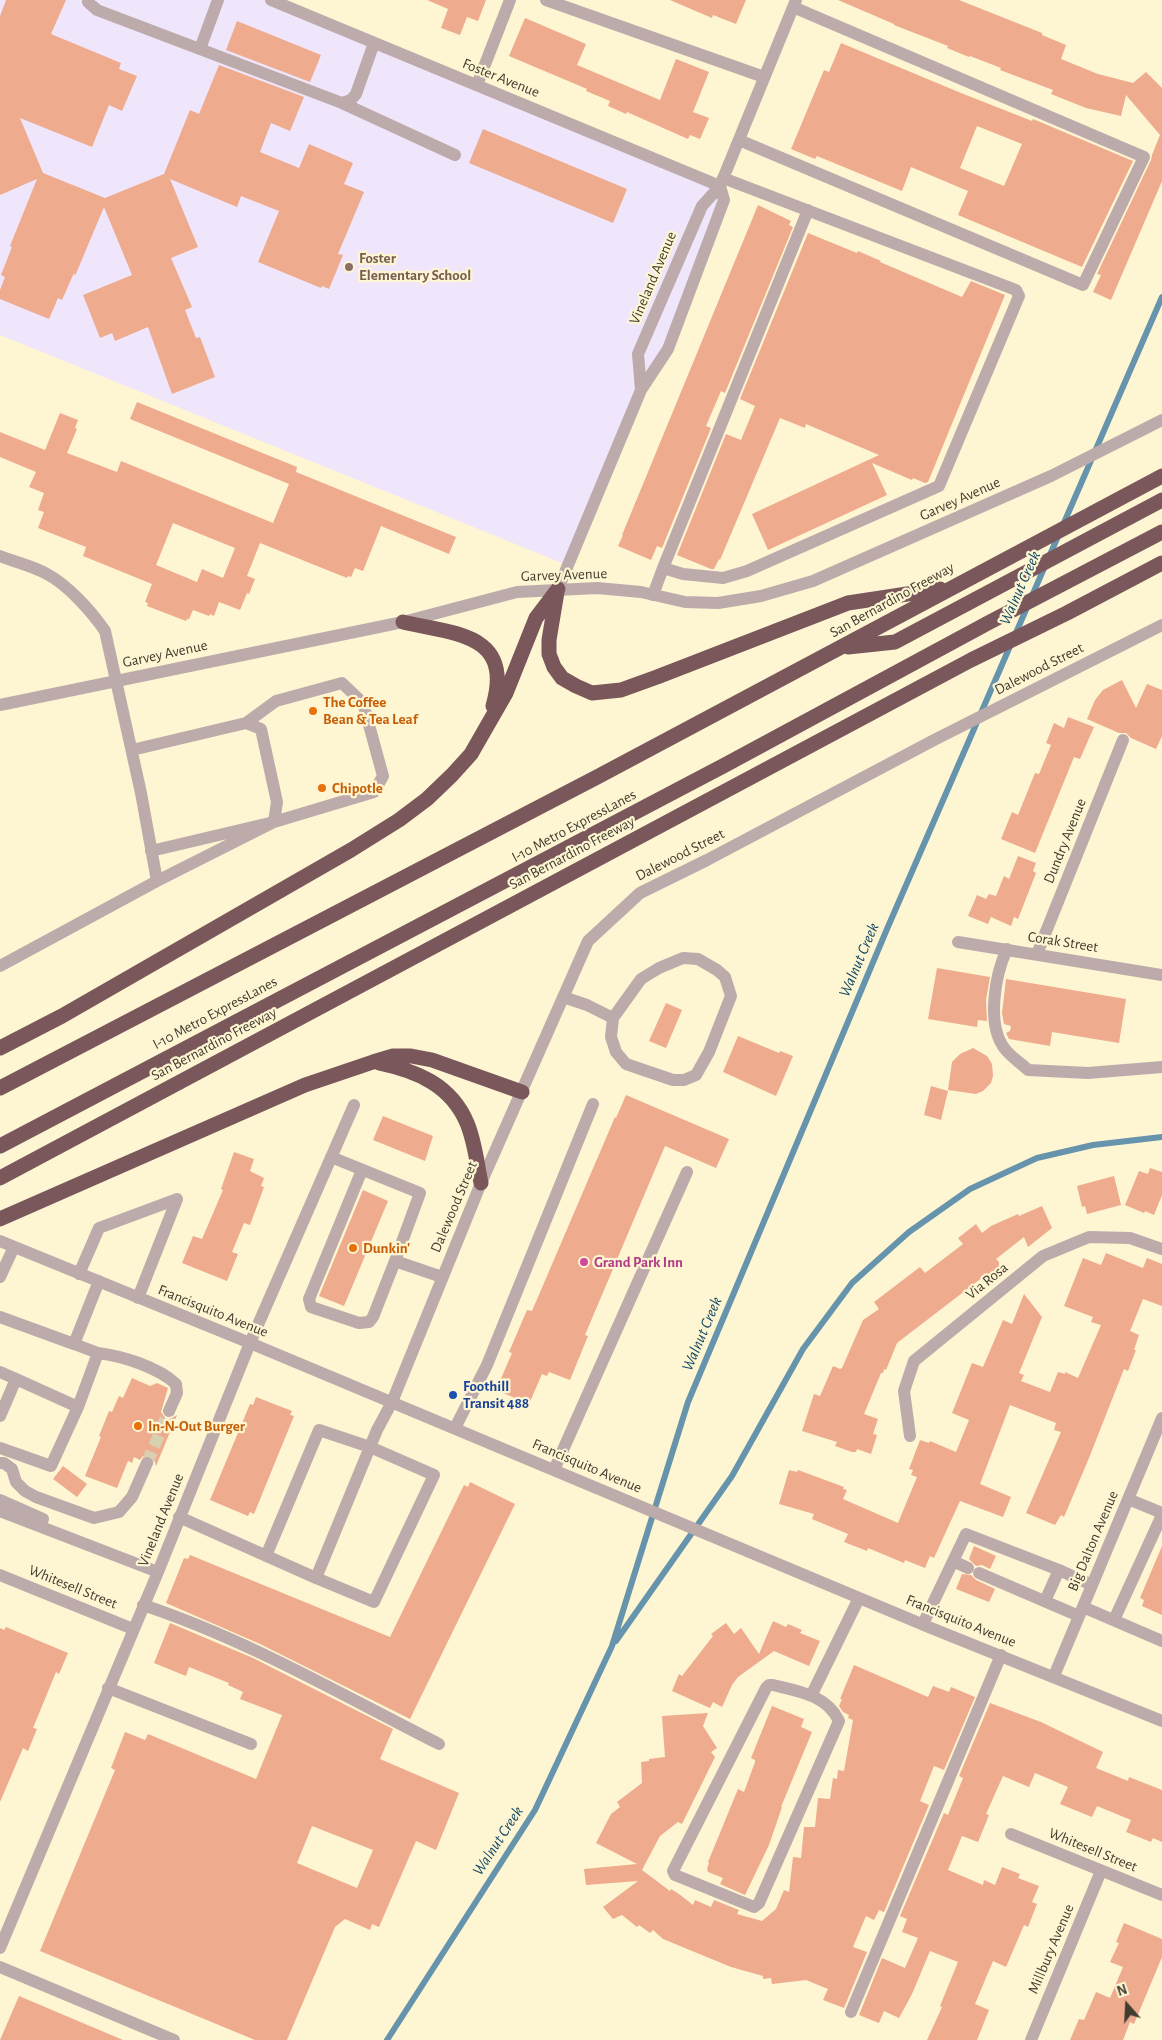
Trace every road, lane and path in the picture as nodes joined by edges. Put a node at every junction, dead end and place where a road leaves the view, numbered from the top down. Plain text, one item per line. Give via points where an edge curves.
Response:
1 (218, 0) edge
2 (271, 0) edge
3 (510, 0) edge
4 (546, 0) edge
5 (88, 1) edge
6 (794, 3) edge
7 (374, 43) junction
8 (200, 49) junction
9 (764, 77) junction
10 (477, 85) junction
11 (342, 103) junction
12 (739, 140) junction
13 (455, 155) dead end
14 (721, 182) junction
15 (808, 210) junction
16 (641, 390) junction
17 (1162, 420) edge
18 (1162, 476) edge
19 (1162, 500) edge
20 (1162, 532) edge
21 (0, 556) edge
22 (1162, 563) edge
23 (663, 568) junction
24 (952, 587) junction
25 (558, 589) junction
26 (653, 595) junction
27 (403, 622) junction
28 (1162, 625) edge
29 (841, 648) junction
30 (116, 681) junction
31 (0, 705) edge
32 (246, 723) junction
33 (487, 727) junction
34 (1123, 740) dead end
35 (132, 750) junction
36 (274, 822) junction
37 (151, 851) junction
38 (158, 881) junction
39 (958, 942) dead end
40 (1007, 949) junction
41 (1037, 954) junction
42 (0, 966) edge
43 (1162, 975) edge
44 (563, 998) junction
45 (613, 1018) junction
46 (0, 1048) edge
47 (373, 1062) junction
48 (1162, 1067) edge
49 (0, 1088) edge
50 (522, 1092) junction
51 (593, 1104) dead end
52 (354, 1105) dead end
53 (0, 1146) edge
54 (331, 1158) junction
55 (362, 1170) junction
56 (687, 1172) dead end
57 (0, 1178) edge
58 (481, 1183) junction
59 (0, 1219) edge
60 (0, 1241) edge
61 (14, 1247) junction
62 (1162, 1248) edge
63 (395, 1261) junction
64 (79, 1274) junction
65 (0, 1277) edge
66 (442, 1278) junction
67 (99, 1282) junction
68 (138, 1298) junction
69 (0, 1317) edge
70 (250, 1343) junction
71 (74, 1344) junction
72 (98, 1353) junction
73 (0, 1372) edge
74 (16, 1379) junction
75 (392, 1402) junction
76 (78, 1407) junction
77 (169, 1412) tunnel mouth
78 (0, 1416) edge
79 (1162, 1418) edge
80 (454, 1428) junction
81 (910, 1436) dead end
82 (370, 1447) junction
83 (0, 1448) edge
84 (14, 1453) junction
85 (0, 1463) edge
86 (147, 1463) tunnel mouth
87 (554, 1470) junction
88 (16, 1482) junction
89 (1128, 1499) junction
90 (0, 1500) edge
91 (0, 1511) edge
92 (1162, 1514) edge
93 (179, 1517) junction
94 (78, 1541) junction
95 (266, 1556) junction
96 (953, 1561) junction
97 (1059, 1570) junction
98 (158, 1572) junction
99 (0, 1575) edge
100 (316, 1578) junction
101 (1092, 1585) junction
102 (859, 1598) junction
103 (1045, 1601) junction
104 (143, 1605) junction
105 (1081, 1611) junction
106 (1114, 1620) junction
107 (923, 1624) junction
108 (133, 1629) junction
109 (1162, 1641) edge
110 (1001, 1655) junction
111 (1054, 1676) junction
112 (108, 1688) junction
113 (812, 1694) junction
114 (1162, 1721) edge
115 (251, 1744) dead end
116 (439, 1744) dead end
117 (1011, 1834) dead end
118 (1101, 1871) junction
119 (1162, 1895) edge
120 (0, 1948) edge
121 (0, 1967) edge
122 (851, 2012) dead end
123 (174, 2040) edge
124 (1031, 2040) edge

1 - 8 street
2 - 7 street, Foster Avenue
3 - 10 street
4 - 9 street
5 - 8 street via 97,10
6 - 9 street, Vineland Avenue
6 - 12 street via 1144,157 1083,285
7 - 10 street, Foster Avenue
7 - 11 street via 356,94
8 - 11 street
9 - 12 street, Vineland Avenue
10 - 14 street, Foster Avenue
11 - 13 street
12 - 14 street, Vineland Avenue
14 - 15 street, Foster Avenue
14 - 16 street, Vineland Avenue via 724,200 668,349
14 - 16 street, Vineland Avenue via 702,206 638,354
15 - 23 street
15 - 23 street, Foster Avenue via 1016,290 1019,296 939,486 747,571 723,578 683,574
16 - 25 street, Vineland Avenue
17 - 26 street, Garvey Avenue via 1052,476 813,581 761,596 718,603 685,602
18 - 24 highway, San Bernardino Freeway
19 - 29 highway via 895,642
20 - 53 highway, I-10 Metro ExpressLanes
21 - 30 street via 48,574 76,596 105,631
22 - 57 highway, San Bernardino Freeway via 971,660
23 - 26 street
24 - 25 highway via 848,603 621,690 592,693 562,678 549,654
24 - 29 highway, San Bernardino Freeway
25 - 26 street, Garvey Avenue via 597,588
25 - 27 street, Garvey Avenue via 517,592
25 - 33 highway via 536,618 506,693
27 - 30 street, Garvey Avenue
27 - 33 highway via 464,635 484,647 494,663 497,683
28 - 44 street, Dalewood Street via 640,893 588,941
29 - 49 highway, San Bernardino Freeway
30 - 31 street, Garvey Avenue
30 - 35 street
32 - 35 street
32 - 36 street via 261,729 278,802
32 - 36 street via 276,701 342,683 363,702 383,776 374,792
33 - 46 highway via 471,754 452,775 399,820 62,1016
34 - 41 street, Dundry Avenue
35 - 37 street
36 - 37 street
36 - 38 street
37 - 38 street
38 - 42 street
39 - 40 street, Corak Street
40 - 41 street, Corak Street
40 - 48 street via 1000,965 993,1019 1004,1048 1028,1070 1088,1072
41 - 43 street, Corak Street
44 - 45 street
44 - 50 street, Dalewood Street
45 - 45 street via 611,1037 616,1052 626,1064 673,1080 684,1080 696,1075 709,1052 731,996 725,977 717,970 698,959 683,958 641,979
47 - 50 highway via 393,1056 411,1056
47 - 58 highway via 418,1073 440,1087 456,1103 467,1124
47 - 59 highway via 305,1085 233,1115
50 - 58 street, Dalewood Street
51 - 80 street via 487,1365
52 - 54 street, Vineland Avenue
54 - 55 street
54 - 70 street, Vineland Avenue
55 - 63 street via 420,1193
55 - 63 street via 309,1299 311,1307 359,1323 369,1322
56 - 87 street
58 - 66 street, Dalewood Street
60 - 61 street, Francisquito Avenue
61 - 64 street, Francisquito Avenue
61 - 65 street
62 - 81 street, Via Rosa via 1130,1238 1088,1237 1043,1256 914,1361 904,1391
63 - 66 street
64 - 67 street, Francisquito Avenue
64 - 68 street via 99,1228 177,1199
66 - 75 street, Dalewood Street
67 - 68 street, Francisquito Avenue
67 - 71 street
68 - 70 street, Francisquito Avenue
69 - 71 street
70 - 75 street, Francisquito Avenue
70 - 93 street, Vineland Avenue
71 - 72 street
72 - 76 street
72 - 77 street via 116,1355 167,1375 176,1384
73 - 74 street
74 - 76 street
74 - 78 street
75 - 80 street, Francisquito Avenue
75 - 82 street, Dalewood Street
76 - 84 street via 51,1466
79 - 89 street, Big Dalton Avenue
80 - 87 street, Francisquito Avenue
82 - 95 street via 319,1430
82 - 100 street, Dalewood Street
82 - 100 street via 434,1475 374,1602
83 - 84 street
84 - 88 street
85 - 88 street via 12,1469
86 - 88 street via 132,1497 119,1512 94,1518 36,1497
87 - 102 street, Francisquito Avenue
89 - 92 street
89 - 101 street, Big Dalton Avenue
90 - 94 street via 71,1532
91 - 94 street
92 - 106 street
93 - 95 street
93 - 98 street, Vineland Avenue
94 - 98 street
95 - 100 street
96 - 97 street via 966,1534
96 - 103 street
96 - 107 street
97 - 101 street
97 - 103 street
98 - 104 street, Vineland Avenue
99 - 108 street, Whitesell Street
101 - 105 street, Big Dalton Avenue
102 - 107 street, Francisquito Avenue
102 - 113 street
103 - 105 street
104 - 108 street, Vineland Avenue
104 - 116 street via 261,1654
105 - 106 street
105 - 111 street, Big Dalton Avenue
106 - 109 street
107 - 110 street, Francisquito Avenue
108 - 112 street, Vineland Avenue
110 - 111 street, Francisquito Avenue
110 - 122 street
111 - 114 street, Francisquito Avenue
112 - 115 street
112 - 120 street, Vineland Avenue
113 - 113 street via 773,1684 766,1688 674,1866 674,1876 754,1906 759,1903 839,1722 831,1710
117 - 118 street, Whitesell Street
118 - 119 street, Whitesell Street
118 - 124 street, Millbury Avenue
121 - 123 street

